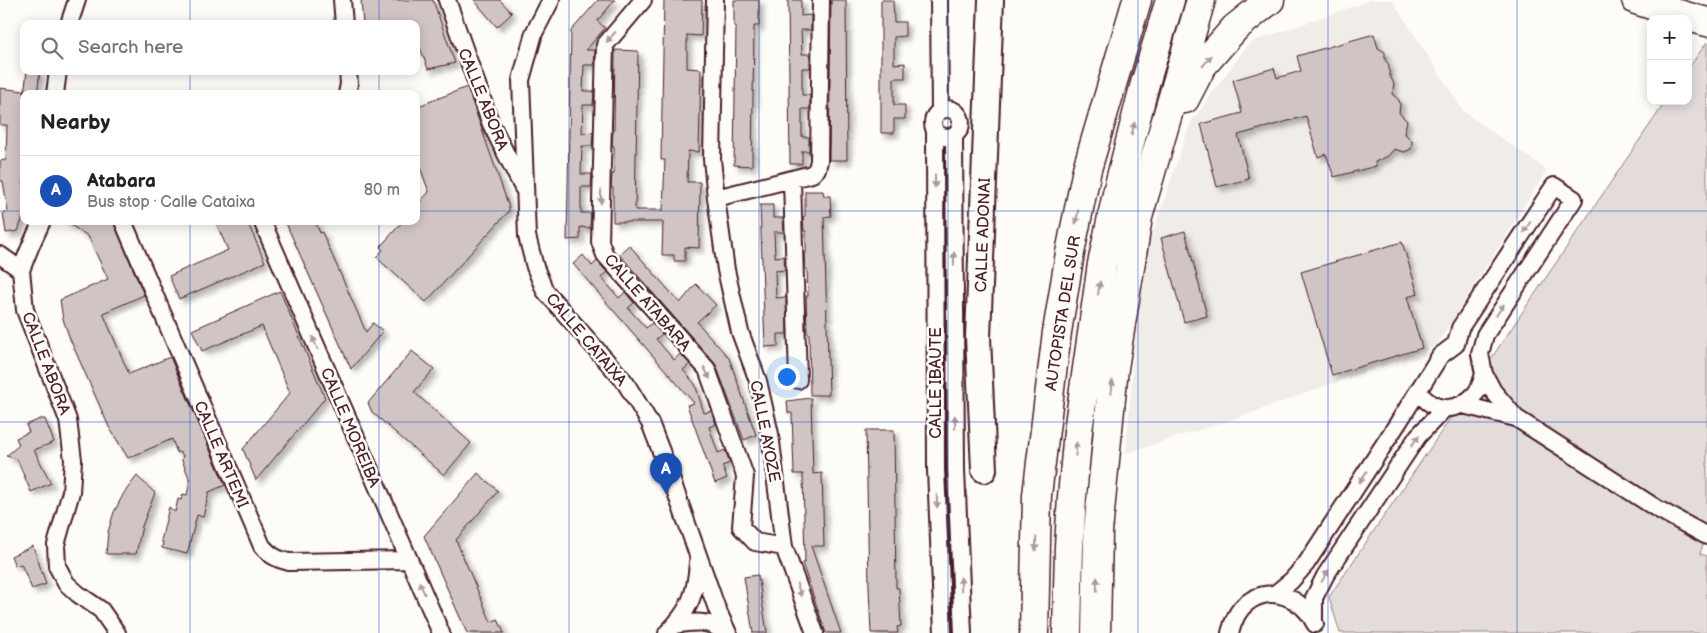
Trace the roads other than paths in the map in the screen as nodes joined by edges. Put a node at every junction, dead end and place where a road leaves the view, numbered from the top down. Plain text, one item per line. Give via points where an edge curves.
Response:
1 (76, 0) edge
2 (342, 0) edge
3 (447, 0) edge
4 (551, 0) edge
5 (643, 0) edge
6 (715, 0) edge
7 (821, 0) edge
8 (939, 0) edge
9 (991, 0) edge
10 (1119, 0) edge
11 (1137, 0) edge
12 (1170, 0) edge
13 (1201, 0) edge
14 (1270, 0) edge
15 (1636, 0) edge
16 (70, 20) edge
17 (344, 20) edge
18 (1707, 22) edge
19 (57, 75) edge
20 (348, 75) edge
21 (56, 90) edge
22 (348, 90) edge
23 (940, 111) junction
24 (935, 132) junction
25 (954, 135) junction
26 (1087, 169) junction
27 (792, 180) junction
28 (526, 195) junction
29 (716, 198) junction
30 (1138, 217) junction
31 (40, 225) edge
32 (125, 225) edge
33 (264, 225) edge
34 (0, 255) edge
35 (21, 270) junction
36 (1456, 344) junction
37 (1480, 354) junction
38 (1484, 374) junction
39 (798, 380) dead end
40 (934, 384) junction
41 (955, 384) junction
42 (1418, 391) junction
43 (1463, 405) junction
44 (1445, 408) junction
45 (1516, 418) junction
46 (956, 469) junction
47 (936, 470) junction
48 (984, 470) dead end
49 (1707, 536) edge
50 (784, 547) junction
51 (698, 554) junction
52 (409, 560) junction
53 (1275, 594) junction
54 (1316, 628) edge
55 (671, 629) edge
56 (117, 633) edge
57 (441, 633) edge
58 (723, 633) edge
59 (728, 633) edge
60 (815, 633) edge
61 (943, 633) edge
62 (963, 633) edge
63 (1034, 633) edge
64 (1067, 633) edge
65 (1096, 633) edge
66 (1230, 633) edge

1 - 16 street
2 - 17 street
3 - 28 street, CALLE ABORA via 491,124
4 - 28 street, CALLE CATAIXA via 534,33 521,80
5 -> 50 street, CALLE ATABARA via 605,45 600,242 605,255 707,369 746,476 741,527 755,542
6 - 29 street, CALLE AYOZE via 712,159
7 - 27 street via 819,161 812,174
8 - 23 street
9 - 48 street, CALLE ADONAI via 978,337
10 - 26 highway via 1087,116
11 - 26 highway, AUTOPISTA DEL SUR
64 -> 12 highway, AUTOPISTA DEL SUR via 1069,546 1078,431 1102,264 1134,124
13 - 30 highway
30 -> 14 highway via 1174,122 1202,66 1235,28
15 - 18 highway
19 - 21 street
20 - 22 street
23 - 24 street via 932,124
23 - 25 street via 949,110 959,117 960,125
24 - 25 street via 942,137
24 -> 40 street, CALLE IBAUTE
41 -> 25 street, CALLE IBAUTE
26 -> 63 highway, AUTOPISTA DEL SUR via 1057,332 1037,495
27 - 29 street
27 - 39 street
28 - 51 street, CALLE CATAIXA via 527,236 535,267 546,291 625,382 640,404 650,422
29 - 50 street, CALLE AYOZE via 726,270 740,332 758,380 770,434
65 -> 30 highway via 1098,532 1113,378
31 - 35 street, CALLE ABORA
32 - 52 street, CALLE ARTEMI via 262,546 277,559 289,562
52 -> 33 street, CALLE MOREIBA
34 - 35 street
35 - 56 street, CALLE ABORA via 25,310 68,420 73,460 72,492 56,545 57,566 66,583 100,610
36 - 37 street via 1471,344
37 -> 36 street via 1485,335 1494,320 1574,199 1554,186 1460,328
36 - 42 street via 1440,356
37 - 38 street
38 - 43 street via 1477,391
38 - 45 street via 1493,391
40 - 41 street
40 - 47 street, CALLE IBAUTE
46 -> 41 street, CALLE IBAUTE
42 - 44 street via 1432,405
42 -> 53 street via 1306,564
43 - 44 street
43 - 45 street
54 -> 44 street via 1314,598 1325,576 1418,436
45 - 49 street via 1656,508
46 - 47 street
62 -> 46 street, CALLE IBAUTE
47 -> 61 street, CALLE IBAUTE
50 -> 60 street, CALLE AYOZE
51 - 55 street via 697,582 688,608
51 - 59 street, CALLE CATAIXA
57 -> 52 street, CALLE MOREIBA
53 - 54 street via 1297,601 1307,610
53 - 66 street via 1247,603 1233,620
55 - 58 street via 693,621 719,628

